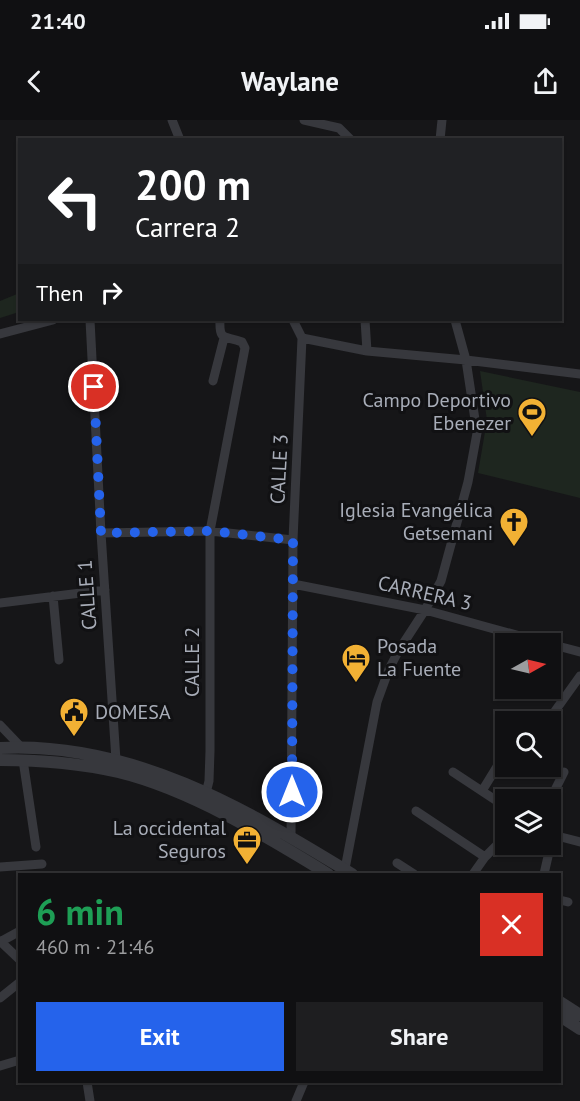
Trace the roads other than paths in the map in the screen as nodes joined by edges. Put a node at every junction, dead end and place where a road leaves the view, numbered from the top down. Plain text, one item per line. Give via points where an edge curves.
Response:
1 (172, 120) edge
2 (304, 120) edge
3 (442, 120) edge
4 (179, 138) edge
5 (349, 138) edge
6 (440, 138) edge
7 (49, 321) edge
8 (90, 321) edge
9 (220, 321) edge
10 (294, 321) edge
11 (365, 321) edge
12 (455, 321) edge
13 (0, 334) edge
14 (224, 338) junction
15 (302, 338) junction
16 (367, 351) junction
17 (466, 360) junction
18 (580, 374) edge
19 (213, 381) dead end
20 (210, 531) junction
21 (101, 533) junction
22 (293, 540) junction
23 (293, 584) junction
24 (105, 590) junction
25 (53, 596) junction
26 (0, 603) edge
27 (425, 610) junction
28 (510, 633) edge
29 (561, 647) edge
30 (580, 652) edge
31 (59, 660) dead end
32 (580, 676) edge
33 (555, 711) dead end
34 (0, 725) edge
35 (0, 748) edge
36 (22, 754) junction
37 (0, 760) edge
38 (116, 760) junction
39 (495, 770) edge
40 (453, 772) dead end
41 (564, 772) dead end
42 (556, 789) edge
43 (482, 791) junction
44 (205, 799) junction
45 (495, 800) edge
46 (416, 811) dead end
47 (561, 837) edge
48 (291, 838) junction
49 (580, 842) edge
50 (36, 847) dead end
51 (495, 847) edge
52 (548, 855) edge
53 (485, 857) junction
54 (396, 863) dead end
55 (42, 864) dead end
56 (0, 867) edge
57 (326, 873) edge
58 (347, 873) edge
59 (412, 873) edge
60 (474, 873) edge
61 (544, 873) edge
62 (18, 932) edge
63 (0, 941) edge
64 (18, 958) edge
65 (18, 984) edge
66 (0, 998) edge
67 (561, 1003) edge
68 (580, 1015) edge
69 (561, 1017) edge
70 (580, 1029) edge
71 (18, 1061) edge
72 (0, 1066) edge
73 (87, 1083) edge
74 (304, 1083) edge
75 (90, 1101) edge
76 (296, 1101) edge

1 - 4 street
2 - 5 street via 339,128
3 - 6 street
7 - 13 street
8 - 21 street, CALLE 1
9 - 14 street
10 - 15 street, CALLE 3
11 - 16 street
12 - 17 street
14 - 19 street
14 - 20 street, CALLE 2 via 242,342 245,348
15 - 16 street
15 - 22 street, CALLE 3
16 - 17 street
17 - 18 street
17 - 27 street via 477,433 444,573
20 - 21 street
20 - 22 street
20 - 44 street, CALLE 2 via 210,750
21 - 24 street, CALLE 1
22 - 23 street, CALLE 3
23 - 27 street, CARRERA 3
23 - 48 street, CALLE 3
24 - 25 street
24 - 38 street, CALLE 1
25 - 26 street
25 - 31 street
27 - 28 street, CARRERA 3
27 - 58 street via 394,659 377,702
29 - 30 street, CARRERA 3
32 - 33 street
34 - 36 street
35 - 36 street
36 - 37 street
36 - 38 street via 65,751
36 - 44 street via 118,772
36 - 50 street
38 - 44 street via 166,775
39 - 43 street
40 - 43 street
41 - 42 street
43 - 45 street
44 - 48 street
44 - 57 street
46 - 53 street
47 - 49 street
48 - 58 street
51 - 53 street
52 - 61 street
53 - 60 street
54 - 59 street
55 - 56 street
62 - 63 street
63 - 64 street
65 - 66 street
67 - 68 street
69 - 70 street
71 - 72 street
73 - 75 street
74 - 76 street

